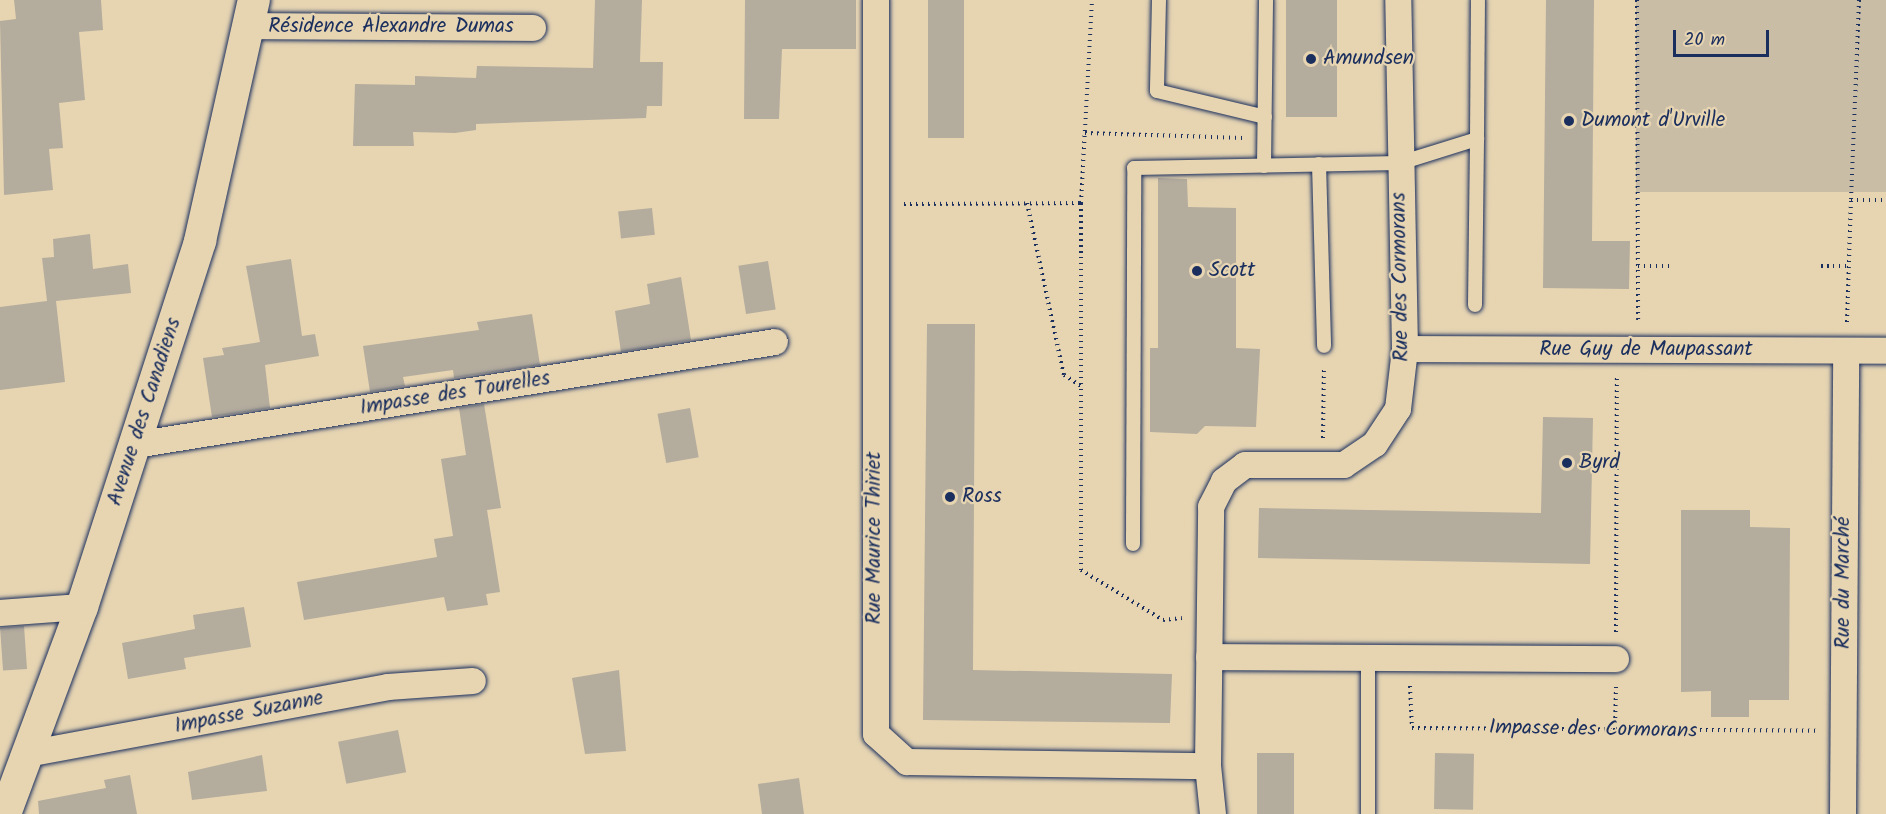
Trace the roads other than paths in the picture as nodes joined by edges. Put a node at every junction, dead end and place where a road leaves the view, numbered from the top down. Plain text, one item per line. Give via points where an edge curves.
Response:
1 (876, 0) edge
2 (1159, 0) edge
3 (1266, 0) edge
4 (1398, 0) edge
5 (1478, 0) edge
6 (251, 13) edge
7 (533, 28) dead end
8 (1265, 117) junction
9 (1477, 139) junction
10 (1400, 163) junction
11 (1319, 164) junction
12 (1264, 165) junction
13 (1475, 305) dead end
14 (775, 342) dead end
15 (1324, 346) road end
16 (1406, 349) junction
17 (1846, 351) junction
18 (1886, 351) edge
19 (135, 445) junction
20 (1133, 544) dead end
21 (82, 607) junction
22 (0, 613) edge
23 (1209, 657) junction
24 (1368, 658) junction
25 (1616, 659) road end
26 (473, 681) dead end
27 (27, 754) junction
28 (1208, 766) junction
29 (5, 814) edge
30 (1213, 814) edge
31 (1368, 814) edge
32 (1843, 814) edge

1 - 28 street, Rue Maurice Thiriet via 876,734 907,762
2 - 8 lane via 1157,91
3 - 8 lane
4 - 10 street, Rue des Cormorans
5 - 9 lane
6 - 7 street, Résidence Alexandre Dumas
6 - 19 street, Avenue des Canadiens via 214,195
8 - 12 lane
9 - 10 lane
9 - 13 lane
10 - 11 lane
10 - 16 street, Rue des Cormorans
11 - 12 lane
11 - 15 lane
12 - 20 lane via 1134,168
14 - 19 street, Impasse des Tourelles
16 - 17 street, Rue Guy de Maupassant
16 - 23 street, Rue des Cormorans via 1398,409 1375,444 1344,465 1245,465 1224,482 1211,507
17 - 18 street, Rue Guy de Maupassant
17 - 32 street, Rue du Marché
19 - 21 street, Avenue des Canadiens
21 - 22 street
21 - 27 street, Avenue des Canadiens
23 - 24 street
23 - 28 street, Rue des Cormorans
24 - 25 street
24 - 31 lane
26 - 27 street, Impasse Suzanne via 388,687
27 - 29 street, Avenue des Canadiens
28 - 30 street, Rue des Cormorans

